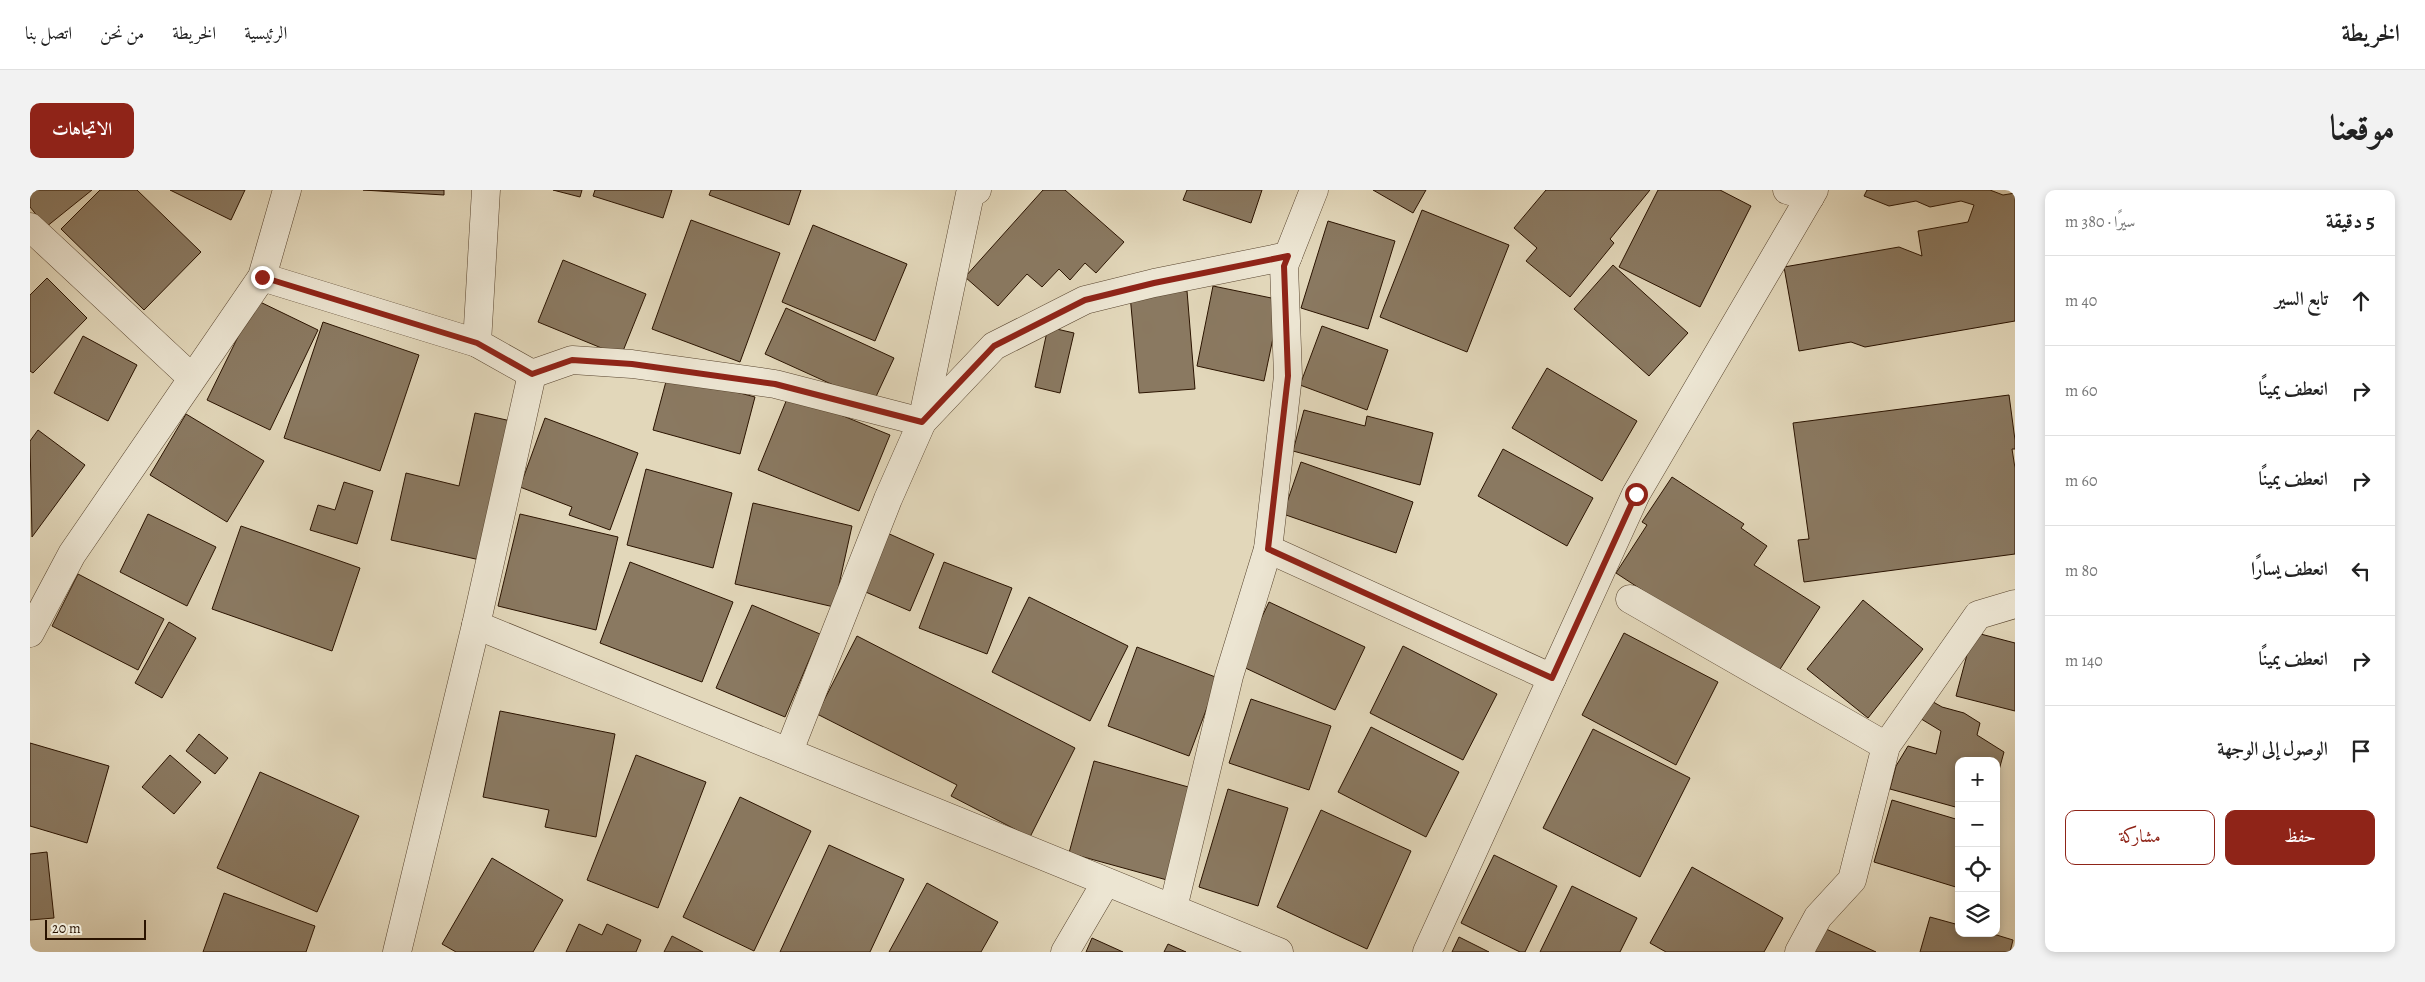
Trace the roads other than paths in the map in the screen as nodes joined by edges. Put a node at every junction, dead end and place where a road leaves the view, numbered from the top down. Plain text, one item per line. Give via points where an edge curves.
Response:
1 (287, 190) edge
2 (486, 190) edge
3 (1314, 190) edge
4 (970, 191) edge
5 (1804, 192) edge
6 (30, 226) edge
7 (1288, 256) junction
8 (262, 277) junction
9 (477, 343) junction
10 (532, 374) junction
11 (192, 378) junction
12 (922, 422) junction
13 (1268, 549) junction
14 (1630, 599) dead end
15 (2015, 604) edge
16 (476, 625) junction
17 (30, 633) edge
18 (1552, 678) junction
19 (1886, 746) junction
20 (789, 751) junction
21 (1106, 882) junction
22 (1173, 908) junction
23 (397, 952) edge
24 (1065, 952) edge
25 (1279, 952) edge
26 (1427, 952) edge
27 (1799, 952) edge

1 - 8 street
2 - 9 street
3 - 7 street
4 - 12 street
5 - 18 street via 1636,494
6 - 11 street
7 - 12 street via 1085,300 994,346
7 - 13 street via 1284,266 1288,376
8 - 9 street
8 - 11 street
9 - 10 street
10 - 12 street via 572,360 632,364 775,384
10 - 16 street
11 - 17 street via 72,554
12 - 20 street via 888,499
13 - 18 street
13 - 22 street via 1229,676
14 - 19 street
15 - 19 street via 1978,615
16 - 20 street
16 - 23 street
18 - 26 street
19 - 27 street via 1852,880 1818,916
20 - 21 street
21 - 22 street
21 - 24 street
22 - 25 street

